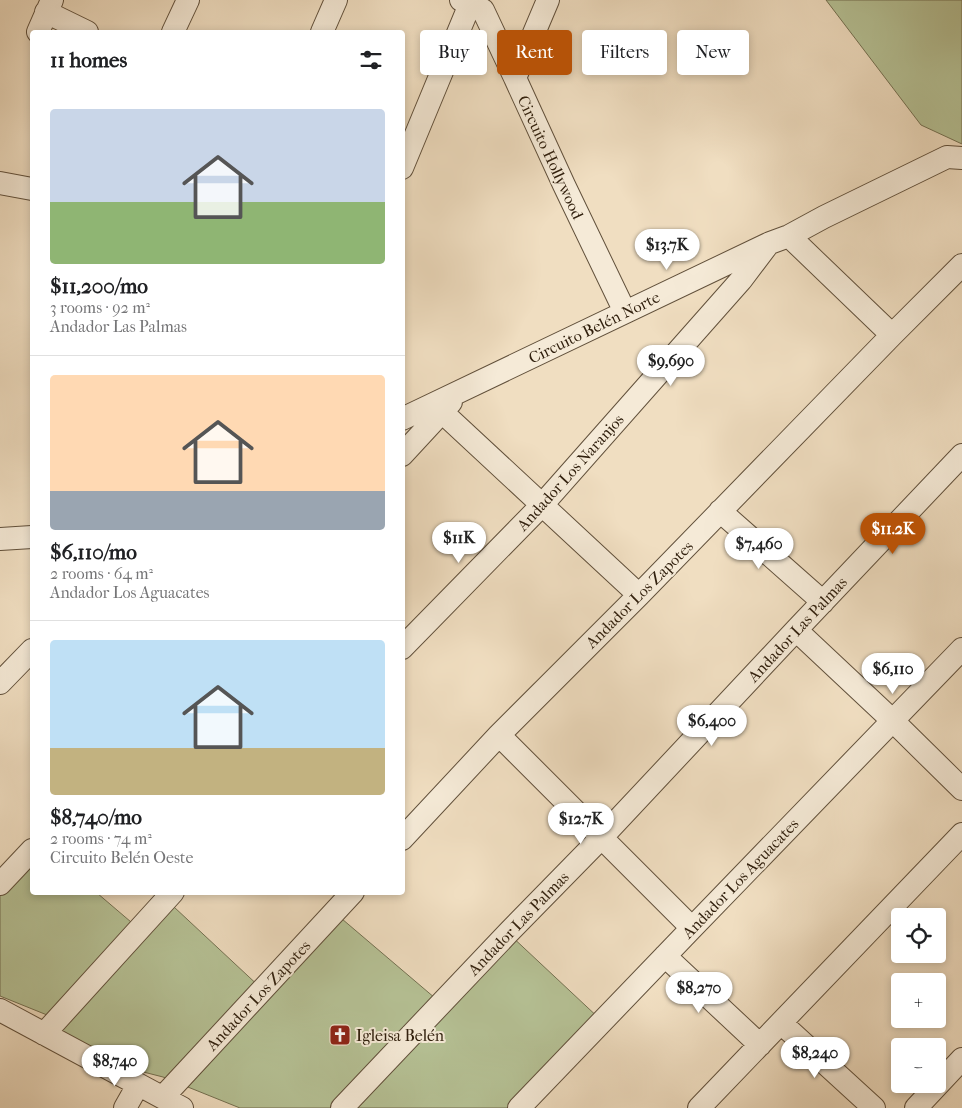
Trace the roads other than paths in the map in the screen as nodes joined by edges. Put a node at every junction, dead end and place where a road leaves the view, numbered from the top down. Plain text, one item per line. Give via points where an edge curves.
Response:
1 (188, 0) edge
2 (336, 0) edge
3 (548, 0) edge
4 (475, 4) edge
5 (49, 6) edge
6 (39, 30) edge
7 (85, 30) edge
8 (175, 30) edge
9 (323, 30) edge
10 (515, 78) junction
11 (954, 158) edge
12 (405, 161) edge
13 (0, 183) edge
14 (30, 189) edge
15 (780, 239) junction
16 (962, 265) edge
17 (625, 312) junction
18 (892, 335) junction
19 (462, 391) junction
20 (442, 412) junction
21 (405, 418) edge
22 (405, 452) edge
23 (962, 455) edge
24 (542, 505) junction
25 (720, 511) junction
26 (30, 537) edge
27 (0, 539) edge
28 (639, 595) junction
29 (822, 602) junction
30 (796, 630) junction
31 (405, 645) edge
32 (962, 650) edge
33 (30, 652) edge
34 (0, 682) edge
35 (893, 721) junction
36 (498, 735) junction
37 (962, 789) edge
38 (962, 834) edge
39 (405, 836) edge
40 (601, 838) junction
41 (30, 852) edge
42 (0, 884) edge
43 (170, 895) edge
44 (350, 895) edge
45 (692, 928) junction
46 (665, 956) junction
47 (0, 1010) edge
48 (781, 1023) junction
49 (44, 1034) junction
50 (760, 1045) junction
51 (962, 1059) edge
52 (138, 1085) junction
53 (172, 1103) edge
54 (346, 1106) edge
55 (125, 1108) edge
56 (519, 1108) edge
57 (699, 1108) edge
58 (874, 1108) edge
59 (916, 1108) edge

1 - 8 street
2 - 9 street
3 - 10 street, Circuito Hollywood
4 - 10 street
4 - 12 street
5 - 6 street
5 - 7 street
10 - 17 street, Circuito Hollywood
11 - 15 street, Circuito Belén Norte
13 - 14 street
15 - 17 street, Circuito Belén Norte
15 - 18 street
15 - 24 street, Andador Los Naranjos
16 - 18 street, Andador Los Zapotes
17 - 19 street, Circuito Belén Norte
18 - 25 street, Andador Los Zapotes
19 - 20 street
19 - 21 street, Circuito Belén Norte
20 - 22 street
20 - 24 street
23 - 29 street, Andador Las Palmas
24 - 28 street
24 - 31 street, Andador Los Naranjos
25 - 28 street, Andador Los Zapotes
25 - 29 street
26 - 27 street
28 - 36 street, Andador Los Zapotes
29 - 30 street, Andador Las Palmas
30 - 35 street
30 - 40 street, Andador Las Palmas
32 - 35 street, Andador Los Aguacates
33 - 34 street
35 - 37 street
35 - 45 street, Andador Los Aguacates
36 - 39 street, Andador Los Zapotes
36 - 40 street
38 - 48 street
40 - 45 street
40 - 54 street, Andador Las Palmas via 508,932
41 - 42 street
43 - 49 street
44 - 53 street, Andador Los Zapotes
45 - 46 street, Andador Los Aguacates
46 - 50 street
46 - 56 street, Andador Los Aguacates
47 - 49 street
48 - 50 street
48 - 58 street
49 - 52 street
50 - 57 street
51 - 59 street
52 - 53 street
52 - 55 street

